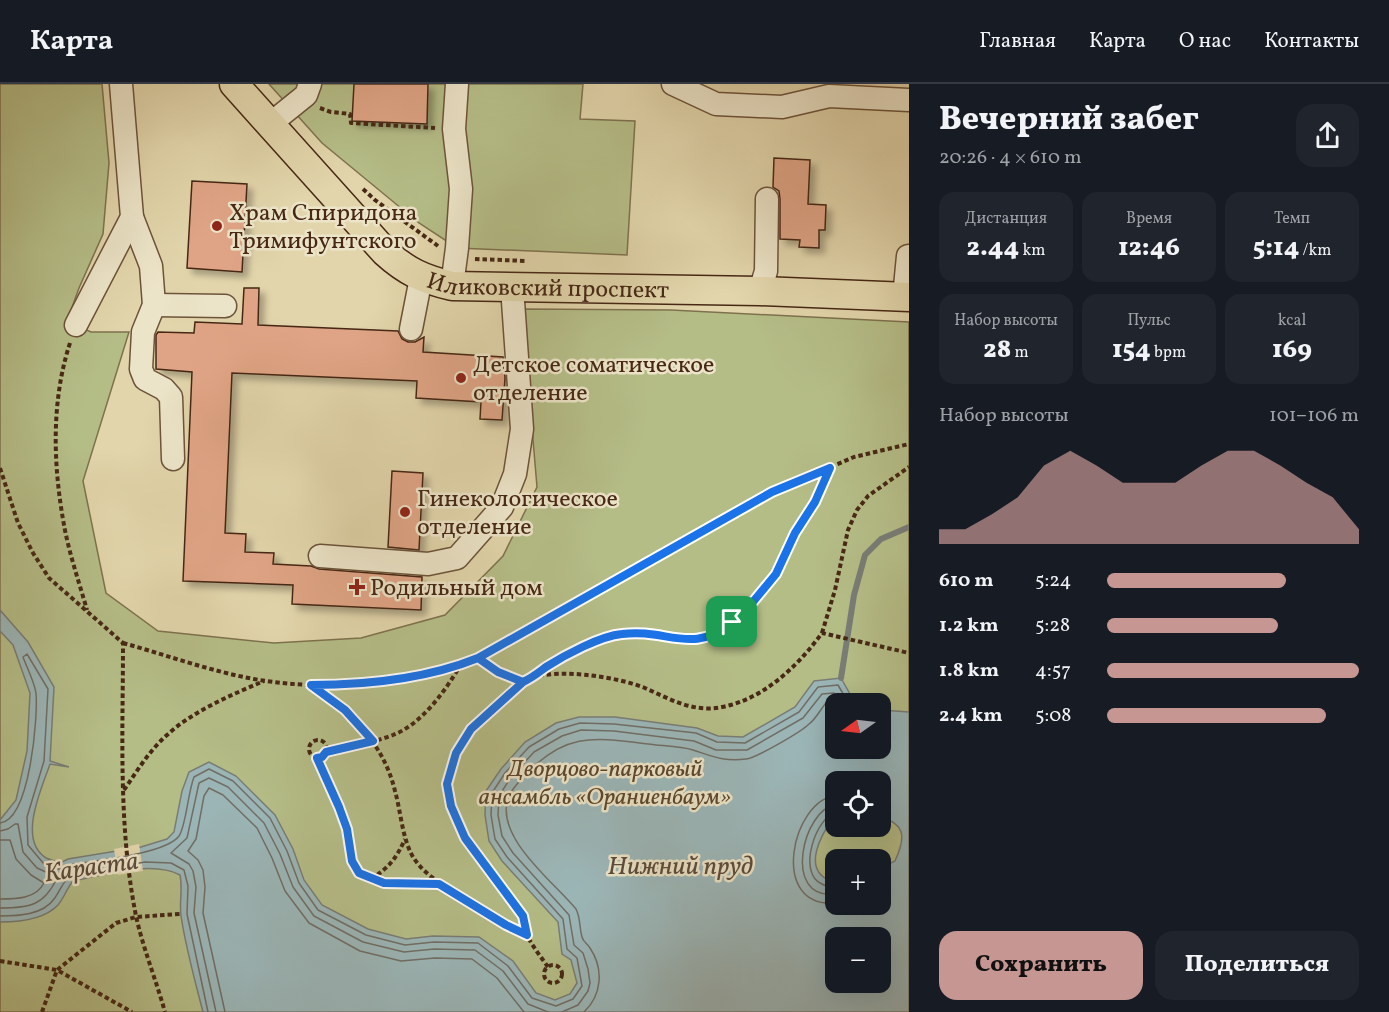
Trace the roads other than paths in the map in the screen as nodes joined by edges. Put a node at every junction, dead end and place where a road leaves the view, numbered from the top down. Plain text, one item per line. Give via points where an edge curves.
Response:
1 (121, 84) edge
2 (234, 84) edge
3 (457, 84) edge
4 (673, 84) edge
5 (308, 89) edge
6 (909, 100) edge
7 (270, 124) junction
8 (767, 199) dead end
9 (132, 217) junction
10 (908, 256) edge
11 (421, 278) junction
12 (452, 286) junction
13 (512, 287) junction
14 (760, 291) junction
15 (906, 297) edge
16 (154, 305) junction
17 (225, 306) dead end
18 (76, 325) road end
19 (411, 328) dead end
20 (173, 459) dead end
21 (320, 556) dead end

1 - 9 street
2 - 7 main road, Иликовский проспект
3 - 12 street via 454,129 461,189
4 - 6 street via 716,104 782,107 829,96
5 - 7 street
7 - 11 main road, Иликовский проспект via 385,252
8 - 14 street via 766,271
9 - 16 street via 151,266
9 - 18 street
10 - 15 street
11 - 12 main road, Иликовский проспект
11 - 19 street
12 - 13 main road, Иликовский проспект
13 - 14 main road, Иликовский проспект
13 - 21 street via 522,429 515,474 502,507 457,558 428,564
14 - 15 main road, Иликовский проспект
16 - 17 street
16 - 20 street via 143,332 141,369 145,379 171,397

